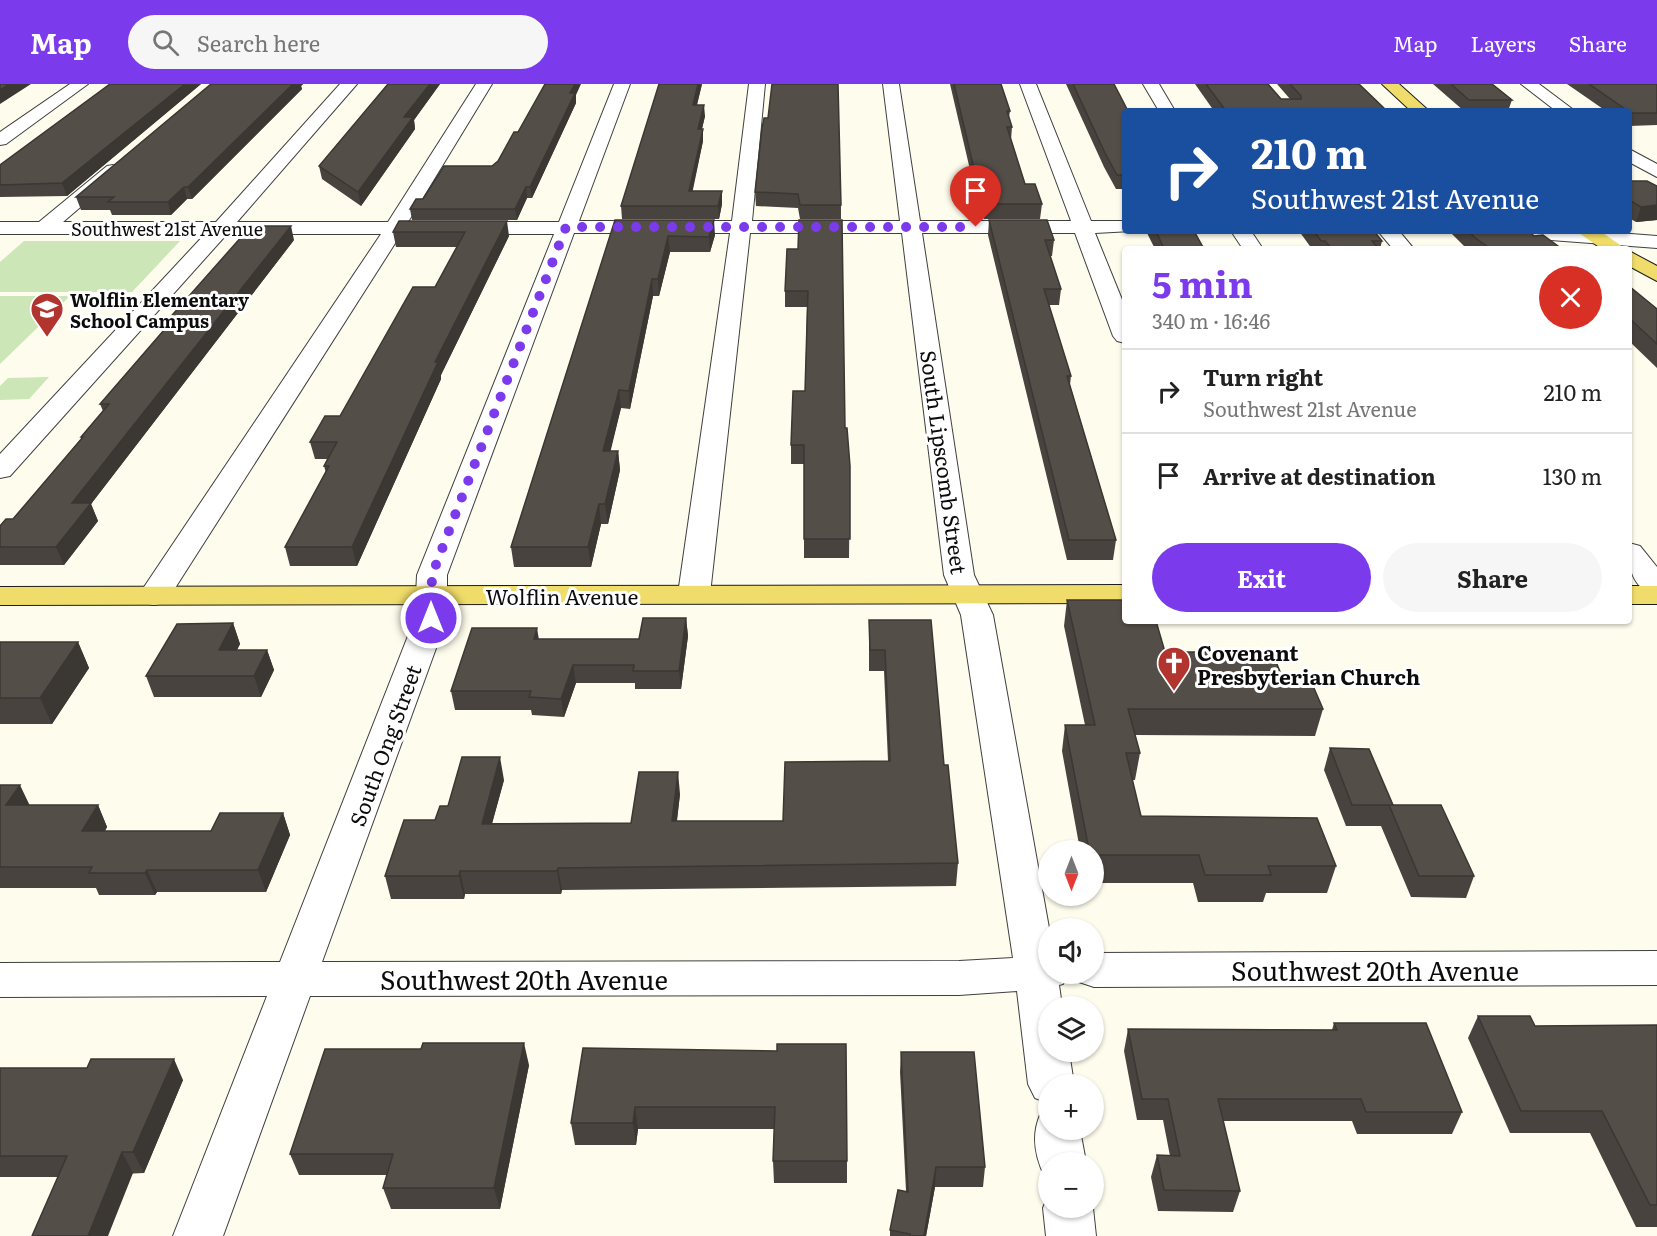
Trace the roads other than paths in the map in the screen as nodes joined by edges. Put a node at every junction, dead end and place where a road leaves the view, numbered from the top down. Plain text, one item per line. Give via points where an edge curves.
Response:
1 (80, 84) edge
2 (349, 84) edge
3 (484, 84) edge
4 (622, 84) edge
5 (757, 84) edge
6 (891, 84) edge
7 (1028, 84) edge
8 (1151, 84) edge
9 (1390, 84) edge
10 (1529, 84) edge
11 (1165, 108) edge
12 (1418, 108) edge
13 (1564, 108) edge
14 (0, 140) edge
15 (1632, 156) edge
16 (125, 160) edge
17 (1657, 172) edge
18 (395, 227) junction
19 (566, 227) junction
20 (741, 227) junction
21 (912, 227) junction
22 (1082, 227) junction
23 (1122, 227) edge
24 (8, 228) edge
25 (44, 228) junction
26 (221, 228) junction
27 (1391, 234) edge
28 (1591, 234) edge
29 (0, 241) edge
30 (1657, 242) edge
31 (1401, 246) edge
32 (1611, 246) edge
33 (1632, 259) edge
34 (1657, 275) edge
35 (1122, 328) edge
36 (0, 470) edge
37 (1632, 556) edge
38 (1657, 586) edge
39 (694, 594) junction
40 (968, 594) junction
41 (1122, 594) edge
42 (1632, 594) edge
43 (1657, 594) edge
44 (431, 595) junction
45 (0, 596) edge
46 (154, 596) junction
47 (1038, 950) edge
48 (1657, 968) edge
49 (1104, 970) edge
50 (1038, 972) edge
51 (297, 979) junction
52 (0, 980) edge
53 (1043, 984) edge
54 (1050, 1074) edge
55 (1069, 1218) edge
56 (198, 1236) edge
57 (1071, 1236) edge

1 - 14 street
2 - 26 street
3 - 18 street
4 - 19 street, South Ong Street
5 - 20 street
6 - 21 street, South Lipscomb Street
7 - 22 street
8 - 11 street
9 - 12 main road
10 - 13 street
15 - 17 street
16 - 25 street
18 - 19 street, Southwest 21st Avenue
18 - 26 street, Southwest 21st Avenue
18 - 46 street
19 - 20 street, Southwest 21st Avenue
19 - 44 street, South Ong Street via 432,575
20 - 21 street, Southwest 21st Avenue
20 - 39 street
21 - 22 street, Southwest 21st Avenue
21 - 40 street, South Lipscomb Street via 959,575
22 - 23 street, Southwest 21st Avenue
22 - 35 street
24 - 25 street, Southwest 21st Avenue
24 - 29 street
25 - 26 street, Southwest 21st Avenue
26 - 36 street
27 - 31 street
28 - 30 street
28 - 32 main road
33 - 34 main road
37 - 38 street
39 - 40 main road, Wolflin Avenue
39 - 44 main road, Wolflin Avenue
40 - 41 main road, Wolflin Avenue
40 - 47 street, South Lipscomb Street via 977,615
42 - 43 main road
44 - 46 main road, Wolflin Avenue
44 - 51 street, South Ong Street via 431,618
45 - 46 main road, Wolflin Avenue
48 - 49 street, Southwest 20th Avenue
50 - 51 street, Southwest 20th Avenue via 958,978
51 - 52 street, Southwest 20th Avenue
51 - 56 street, South Ong Street
53 - 54 street, South Lipscomb Street
55 - 57 street

